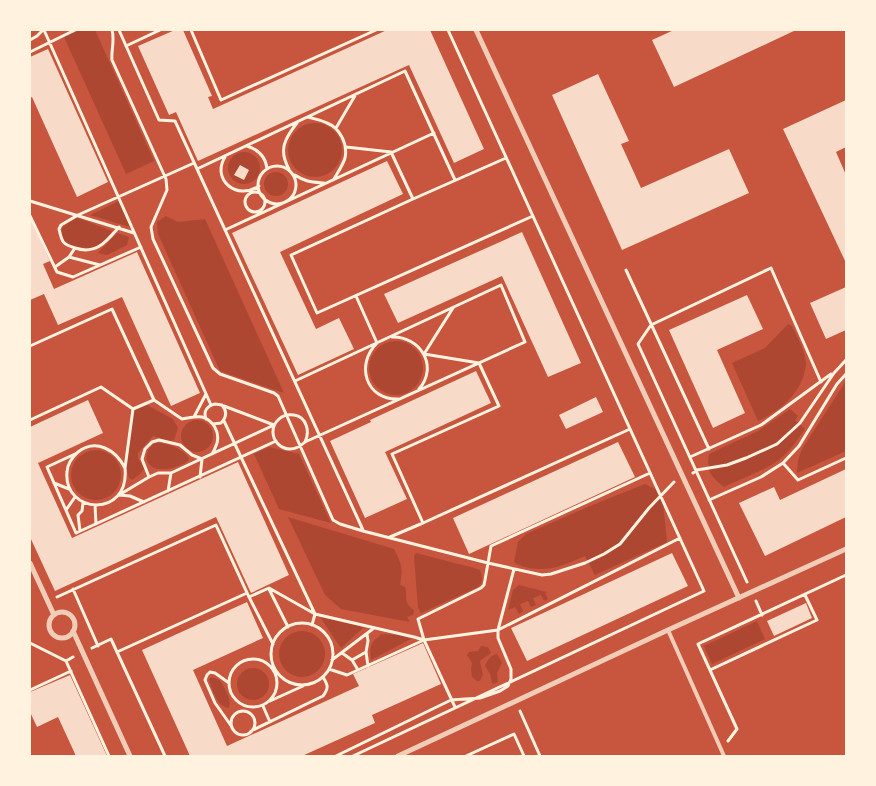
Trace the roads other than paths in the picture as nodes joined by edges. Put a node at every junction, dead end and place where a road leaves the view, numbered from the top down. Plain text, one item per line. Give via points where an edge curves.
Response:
1 (476, 30) edge
2 (846, 549) edge
3 (30, 564) edge
4 (740, 598) junction
5 (54, 615) junction
6 (668, 630) junction
7 (73, 632) junction
8 (130, 756) edge
9 (398, 756) edge
10 (724, 756) edge

1 - 4 street
2 - 4 street
3 - 5 street
4 - 6 street
5 - 7 street via 62,612 70,615 74,623
5 - 7 street via 49,626 55,636 63,638
6 - 9 street
6 - 10 lane
7 - 8 street

